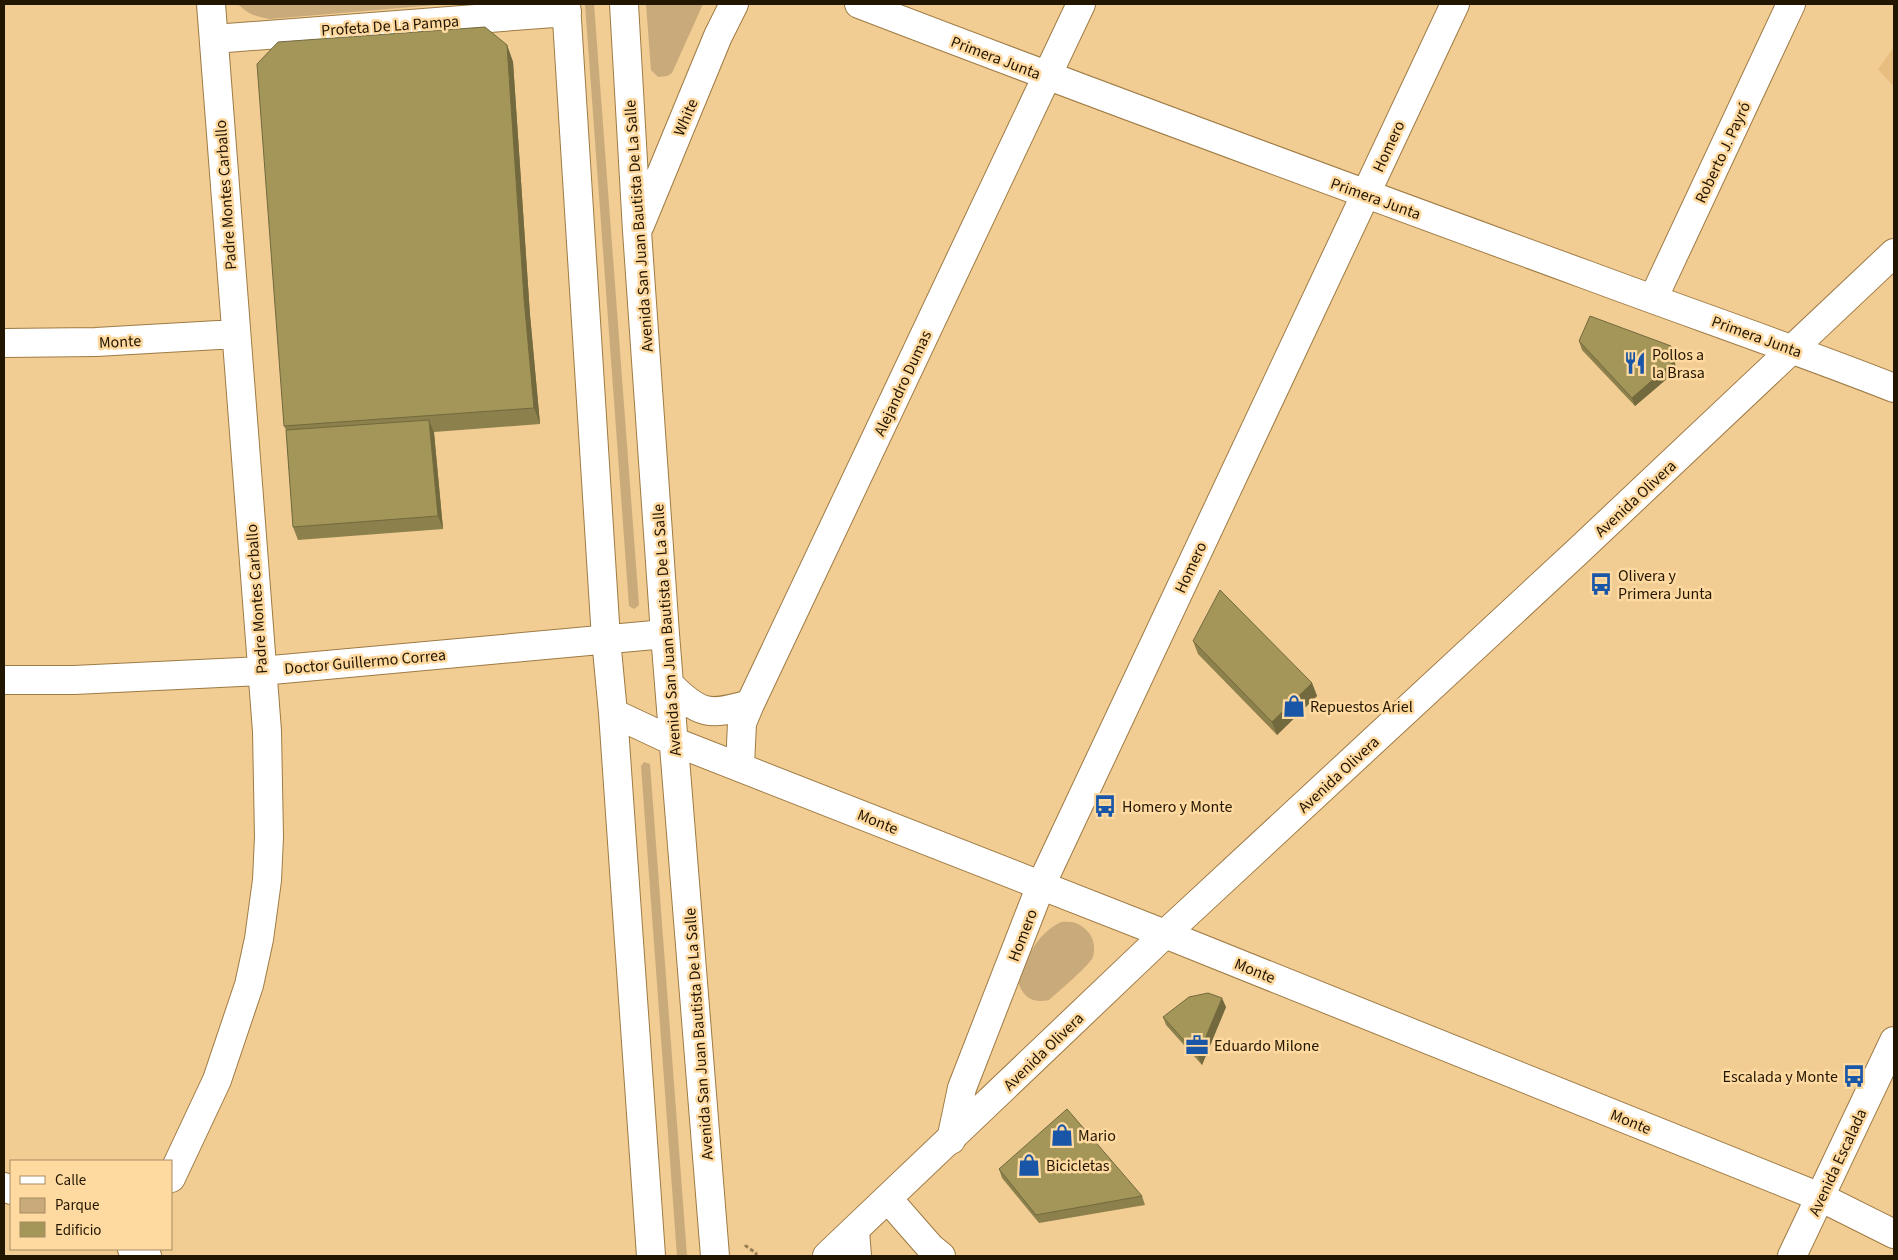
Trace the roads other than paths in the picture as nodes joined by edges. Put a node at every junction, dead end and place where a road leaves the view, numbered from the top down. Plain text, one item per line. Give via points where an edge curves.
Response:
1 (211, 4) edge
2 (624, 4) edge
3 (734, 4) edge
4 (859, 4) edge
5 (1081, 4) edge
6 (1455, 4) edge
7 (1791, 4) edge
8 (566, 8) edge
9 (214, 38) junction
10 (1047, 76) junction
11 (1365, 194) junction
12 (637, 231) junction
13 (1894, 253) edge
14 (1653, 300) junction
15 (236, 334) junction
16 (4, 343) edge
17 (1794, 349) junction
18 (1894, 388) edge
19 (665, 634) junction
20 (606, 639) junction
21 (261, 671) junction
22 (4, 680) edge
23 (670, 685) junction
24 (750, 704) junction
25 (613, 713) junction
26 (675, 742) junction
27 (740, 766) junction
28 (1041, 885) junction
29 (1165, 934) junction
30 (1894, 1041) edge
31 (950, 1140) junction
32 (172, 1176) edge
33 (1820, 1197) junction
34 (888, 1199) junction
35 (1894, 1234) edge
36 (856, 1243) edge
37 (651, 1256) edge
38 (715, 1256) edge
39 (827, 1256) edge
40 (941, 1256) edge
41 (1792, 1256) edge

1 - 9 street, Padre Montes Carballo
2 - 12 street, Avenida San Juan Bautista De La Salle
3 - 12 street, White
4 - 10 street, Primera Junta
5 - 10 street, Alejandro Dumas
6 - 11 street, Homero
7 - 14 street, Roberto J. Payró
8 - 9 street, Profeta De La Pampa
8 - 20 street
9 - 15 street, Padre Montes Carballo
10 - 11 street, Primera Junta
10 - 24 street, Alejandro Dumas
11 - 14 street, Primera Junta
11 - 28 street, Homero
12 - 19 street, Avenida San Juan Bautista De La Salle
13 - 17 street, Avenida Olivera
14 - 17 street, Primera Junta
15 - 16 street, Monte via 96,342
15 - 21 street, Padre Montes Carballo
17 - 18 street, Primera Junta
17 - 29 street, Avenida Olivera
19 - 20 street, Doctor Guillermo Correa
19 - 23 street, Avenida San Juan Bautista De La Salle
20 - 21 street, Doctor Guillermo Correa
20 - 25 street
21 - 22 street, Doctor Guillermo Correa
21 - 32 street, Padre Montes Carballo via 267,732 269,827 267,880 259,939 249,985 217,1080
23 - 24 street via 702,711 725,711
23 - 26 street, Avenida San Juan Bautista De La Salle
24 - 27 street, Alejandro Dumas via 742,723
25 - 26 street, Monte
25 - 37 street
26 - 27 street, Monte
26 - 38 street, Avenida San Juan Bautista De La Salle
27 - 28 street, Monte
28 - 29 street, Monte
28 - 31 street, Homero via 962,1088
29 - 31 street, Avenida Olivera
29 - 33 street, Monte
30 - 33 street, Avenida Escalada
31 - 34 street, Avenida Olivera
33 - 35 street, Monte
33 - 41 street, Avenida Escalada
34 - 36 street, Avenida Olivera
34 - 40 street
36 - 39 street, Avenida Olivera

